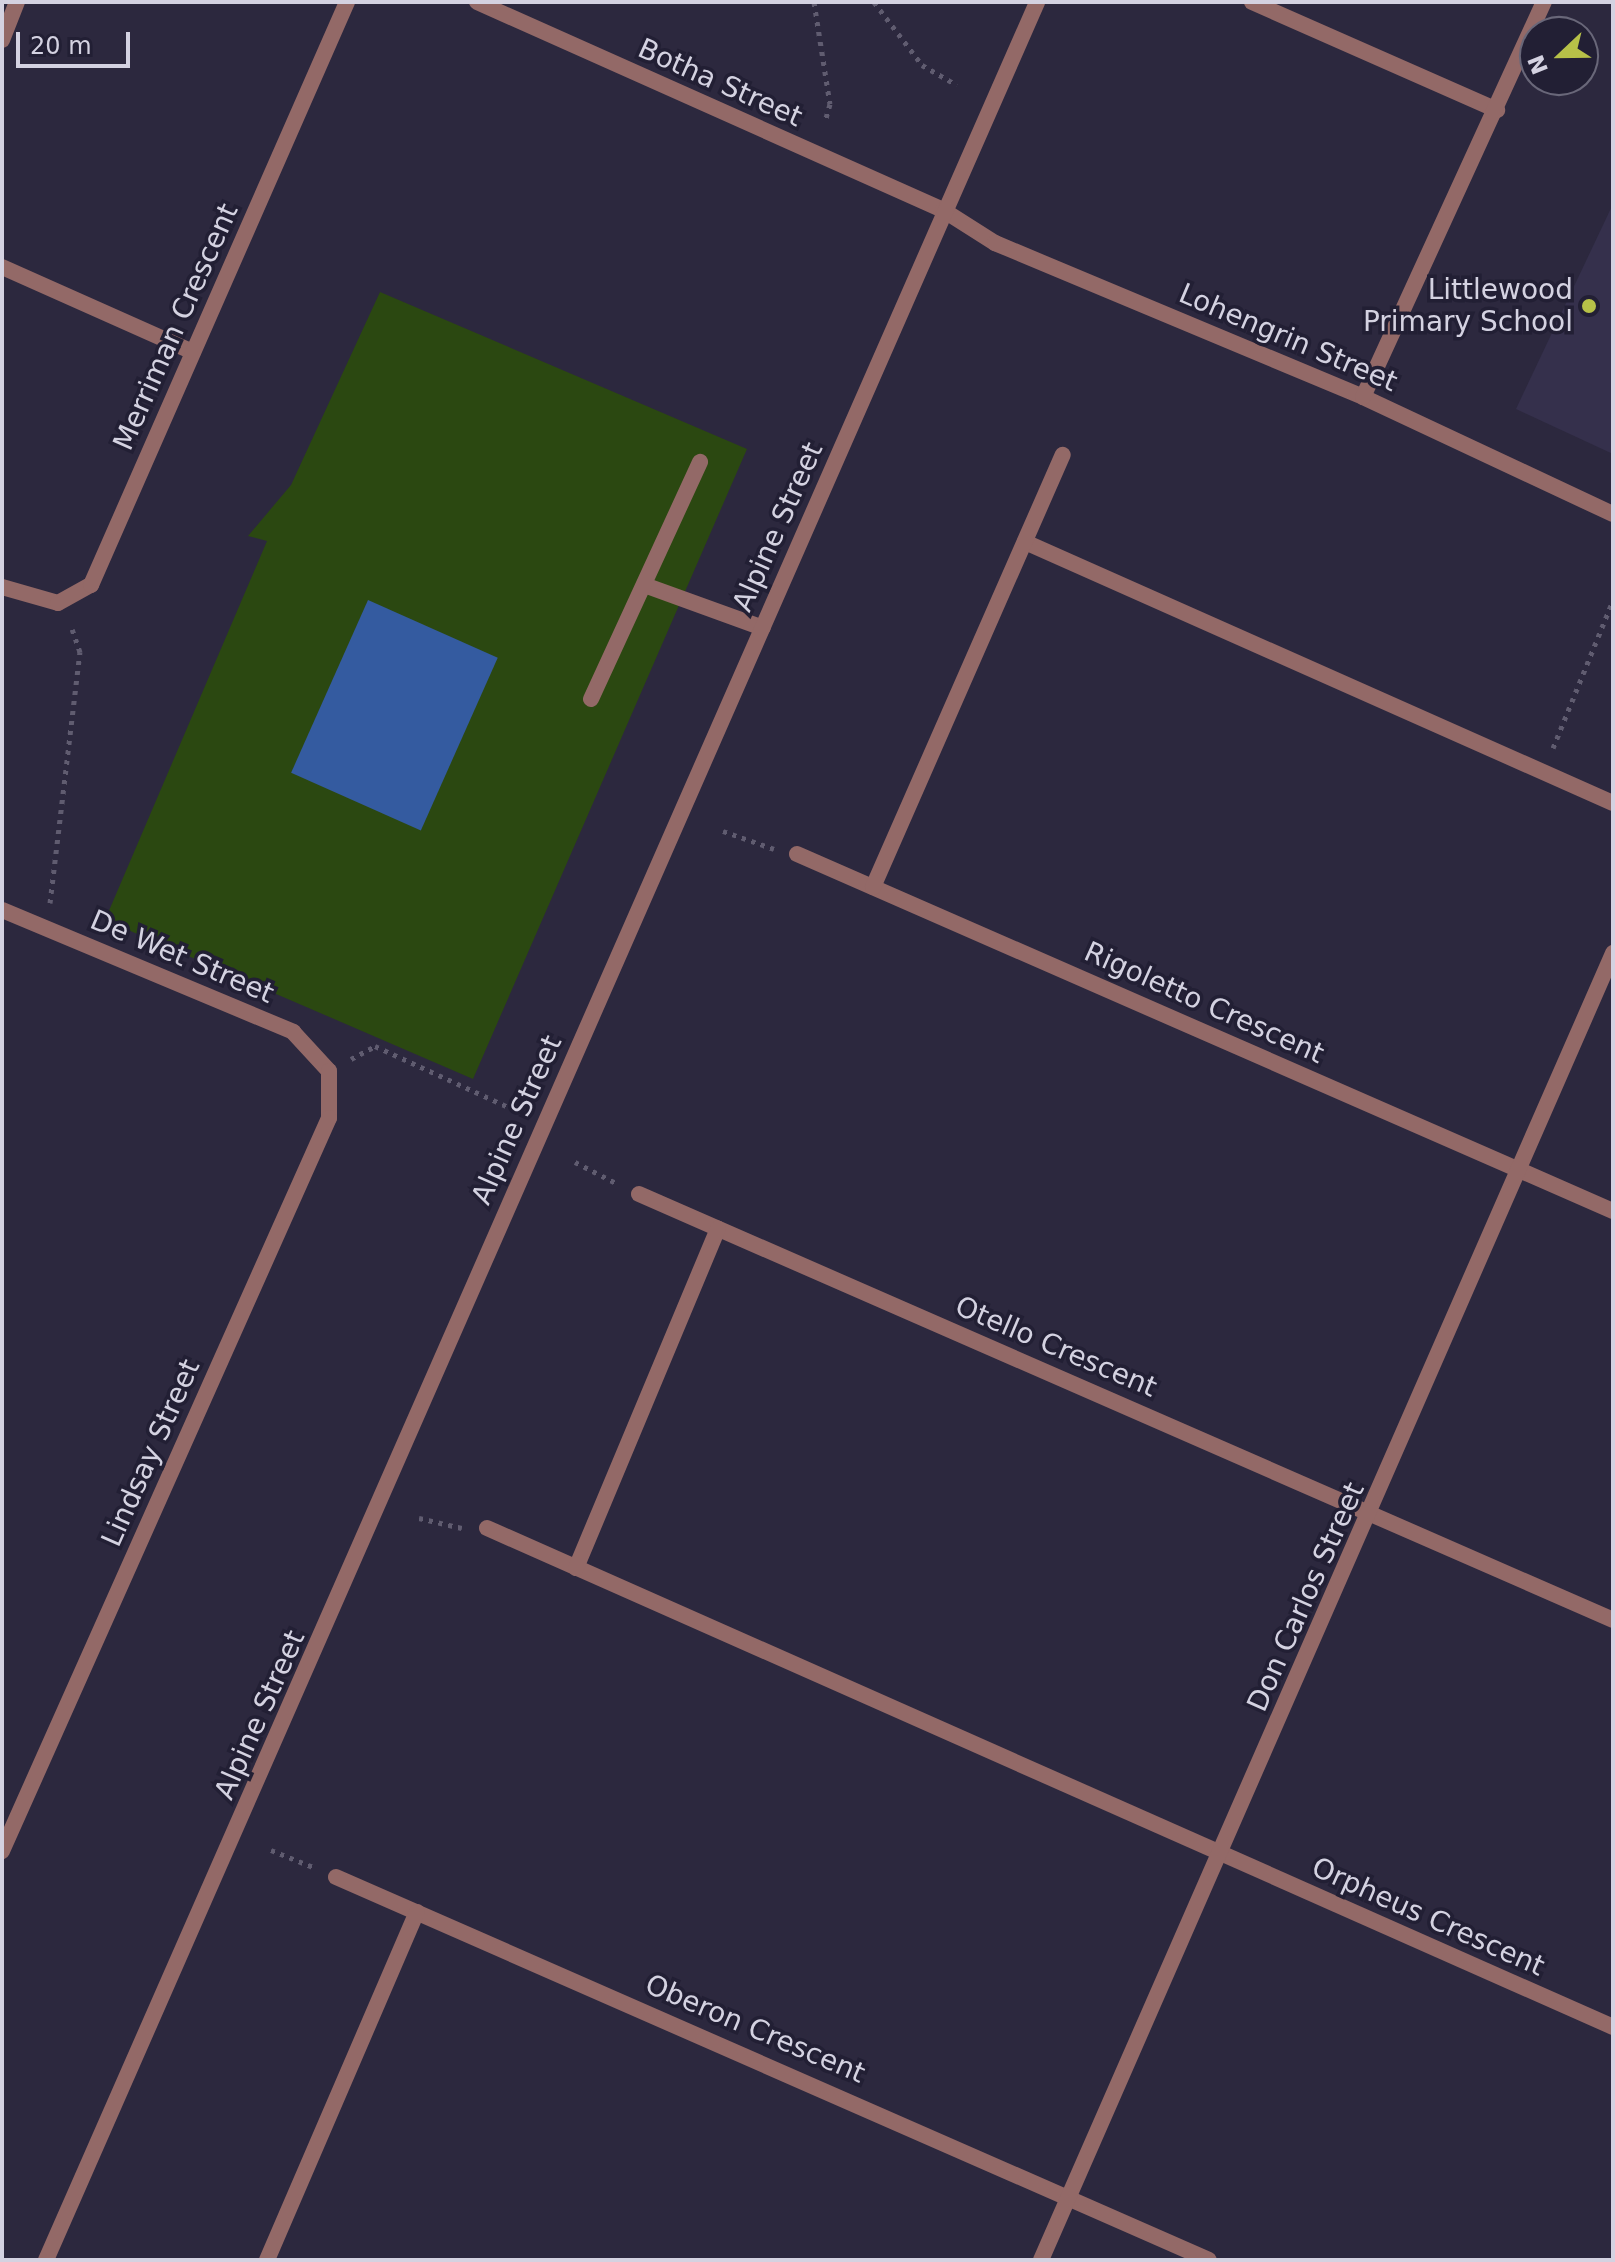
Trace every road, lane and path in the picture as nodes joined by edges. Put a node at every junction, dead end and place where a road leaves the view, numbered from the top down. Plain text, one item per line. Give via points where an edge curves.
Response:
1 (17, 2) edge
2 (347, 2) edge
3 (477, 2) edge
4 (814, 2) edge
5 (874, 2) edge
6 (1037, 2) edge
7 (1252, 2) edge
8 (1544, 2) edge
9 (2, 40) edge
10 (957, 85) dead end
11 (1497, 110) junction
12 (825, 121) dead end
13 (943, 210) junction
14 (2, 267) edge
15 (193, 352) junction
16 (1363, 397) junction
17 (1063, 455) dead end
18 (700, 462) dead end
19 (1613, 514) edge
20 (1025, 542) junction
21 (647, 586) junction
22 (2, 587) edge
23 (1613, 600) edge
24 (763, 628) junction
25 (72, 629) dead end
26 (591, 699) dead end
27 (1550, 755) dead end
28 (1613, 803) edge
29 (723, 831) dead end
30 (790, 853) joint
31 (873, 887) junction
32 (2, 910) edge
33 (46, 928) junction
34 (1613, 953) edge
35 (329, 1071) junction
36 (508, 1107) dead end
37 (575, 1162) dead end
38 (1515, 1168) junction
39 (639, 1194) joint
40 (1613, 1211) edge
41 (718, 1229) junction
42 (1373, 1512) junction
43 (419, 1518) dead end
44 (487, 1528) joint
45 (576, 1568) junction
46 (1613, 1620) edge
47 (271, 1850) dead end
48 (2, 1851) edge
49 (1222, 1855) junction
50 (336, 1877) joint
51 (417, 1912) junction
52 (1613, 2027) edge
53 (1070, 2201) junction
54 (46, 2260) edge
55 (267, 2260) edge
56 (1041, 2260) edge
57 (1209, 2260) edge

1 - 9 street
2 - 15 street, Merriman Crescent
3 - 13 street, Botha Street
4 - 12 path via 830,104
5 - 10 path via 922,65
6 - 13 street, Alpine Street
7 - 11 street
8 - 11 street
11 - 16 street
13 - 16 street, Lohengrin Street via 995,243
13 - 24 street, Alpine Street
14 - 15 street
15 - 22 street, Merriman Crescent via 91,585 58,603
16 - 19 street, Lohengrin Street
17 - 20 street
18 - 21 street
20 - 28 street
20 - 31 street
21 - 24 street
21 - 26 street
23 - 27 path
24 - 54 street, Alpine Street
25 - 33 path via 80,652
29 - 30 path
30 - 31 street, Rigoletto Crescent
31 - 38 street, Rigoletto Crescent
32 - 33 street, De Wet Street
33 - 35 street, De Wet Street via 293,1032
34 - 38 street, Don Carlos Street
35 - 36 path via 375,1046
35 - 48 street, Lindsay Street via 329,1118
37 - 39 path
38 - 40 street, Rigoletto Crescent
38 - 42 street, Don Carlos Street
39 - 41 street, Otello Crescent
41 - 42 street, Otello Crescent
41 - 45 street
42 - 46 street, Otello Crescent
42 - 49 street, Don Carlos Street via 1341,1571
43 - 44 path via 442,1528
44 - 45 street
45 - 49 street
47 - 50 path
49 - 52 street, Orpheus Crescent
49 - 53 street, Don Carlos Street via 1138,2031
50 - 51 street, Oberon Crescent
51 - 53 street, Oberon Crescent via 971,2150
51 - 55 street
53 - 56 street, Don Carlos Street
53 - 57 street

